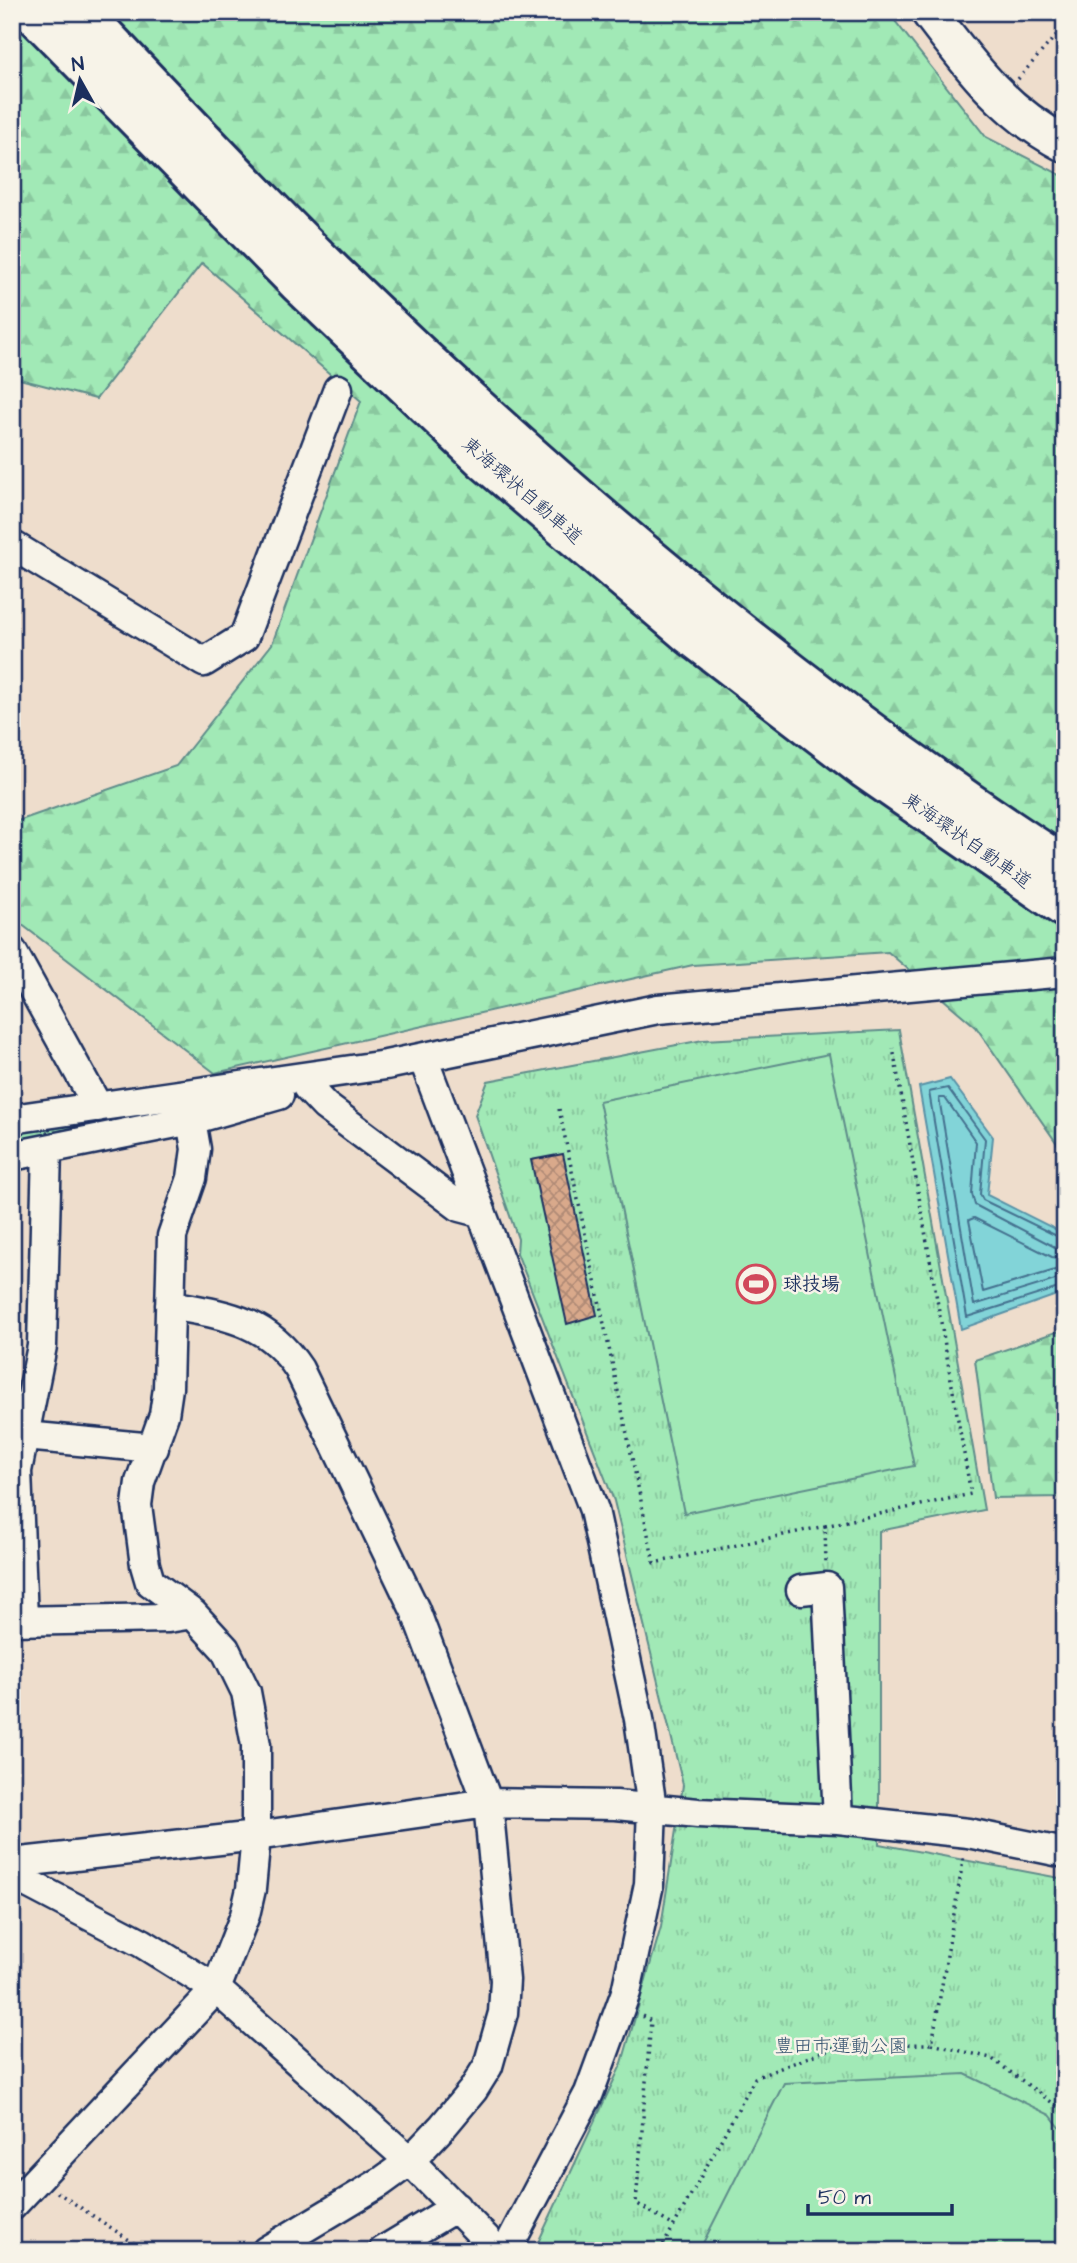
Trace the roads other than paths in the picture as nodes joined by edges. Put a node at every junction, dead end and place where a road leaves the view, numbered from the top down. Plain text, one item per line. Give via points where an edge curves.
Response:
1 (32, 12) edge
2 (82, 12) edge
3 (929, 12) edge
4 (1065, 144) edge
5 (338, 389) dead end
6 (12, 545) edge
7 (1065, 866) edge
8 (1065, 908) edge
9 (12, 951) edge
10 (1065, 972) edge
11 (423, 1058) junction
12 (386, 1065) junction
13 (307, 1087) junction
14 (98, 1107) junction
15 (12, 1119) edge
16 (191, 1120) junction
17 (47, 1149) junction
18 (12, 1156) edge
19 (480, 1212) junction
20 (170, 1305) junction
21 (25, 1436) junction
22 (154, 1448) junction
23 (814, 1589) road end
24 (193, 1614) junction
25 (17, 1620) edge
26 (488, 1803) junction
27 (652, 1808) junction
28 (838, 1819) junction
29 (256, 1836) junction
30 (1065, 1853) edge
31 (12, 1863) edge
32 (12, 1874) edge
33 (216, 1989) junction
34 (411, 2161) junction
35 (12, 2206) edge
36 (456, 2207) junction
37 (266, 2251) edge
38 (383, 2251) edge
39 (498, 2251) edge
40 (506, 2251) edge

1 - 8 highway, 東海環状自動車道 via 298,283 485,461 690,635 866,770
2 - 7 highway, 東海環状自動車道 via 331,270 540,465 779,664
3 - 4 main road via 1000,99 1032,127
5 - 6 street via 244,637 204,662
9 - 14 street
10 - 11 street via 658,1009
11 - 12 street
11 - 19 street
12 - 13 street
12 - 14 street
13 - 16 street
13 - 19 street via 460,1208
14 - 15 street
16 - 17 street
16 - 20 street via 196,1149 192,1178 172,1236
17 - 18 street
17 - 21 street via 43,1333
19 - 27 street via 594,1510 639,1719
20 - 22 street via 169,1388
20 - 26 street via 245,1321 282,1346 299,1369 415,1610
21 - 22 street
21 - 25 street via 18,1471
22 - 24 street via 137,1496 145,1565 154,1587
23 - 28 street
24 - 25 street
24 - 29 street via 225,1649 246,1692 256,1745
26 - 27 street
26 - 29 street
26 - 34 street via 505,1980 503,2013 488,2066
27 - 28 street
27 - 40 street via 649,1884 621,2007 589,2093
28 - 30 street via 968,1833
29 - 31 street
29 - 33 street via 245,1915
32 - 33 street via 142,1943
33 - 34 street
33 - 35 street
34 - 36 street
34 - 37 street
36 - 38 street
36 - 39 street

